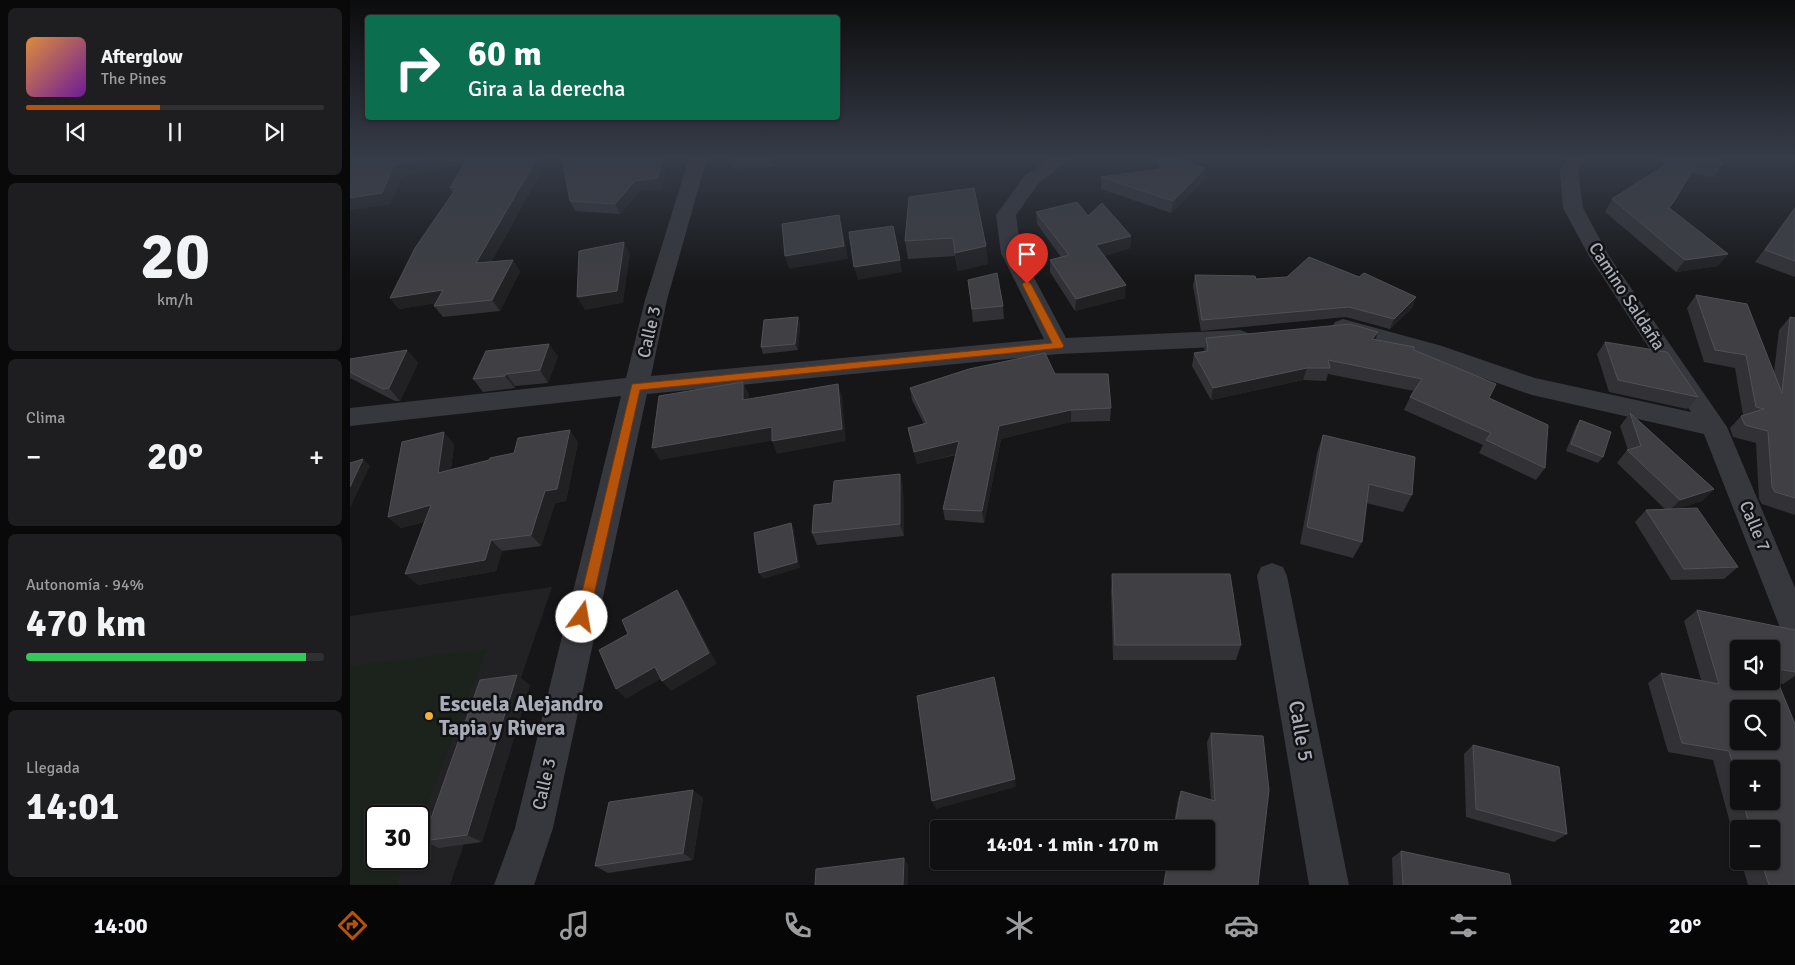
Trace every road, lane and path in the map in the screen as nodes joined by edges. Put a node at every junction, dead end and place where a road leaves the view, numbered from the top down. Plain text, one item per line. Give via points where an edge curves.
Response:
1 (686, 199) edge
2 (1017, 199) edge
3 (1572, 199) edge
4 (1318, 330) edge
5 (1261, 336) edge
6 (1059, 346) junction
7 (636, 386) junction
8 (350, 417) edge
9 (1714, 427) junction
10 (1272, 576) dead end
11 (1795, 625) edge
12 (514, 885) edge
13 (1329, 885) edge

1 - 7 street, Calle 3 via 656,300
2 - 6 street via 1006,214 1011,253
3 - 9 street, Camino Saldaña via 1573,208 1599,256
4 - 9 street via 1346,327 1434,352 1532,386
5 - 6 street
6 - 7 street
7 - 8 street
7 - 12 street, Calle 3 via 534,828
9 - 11 street, Calle 7
10 - 13 street, Calle 5

